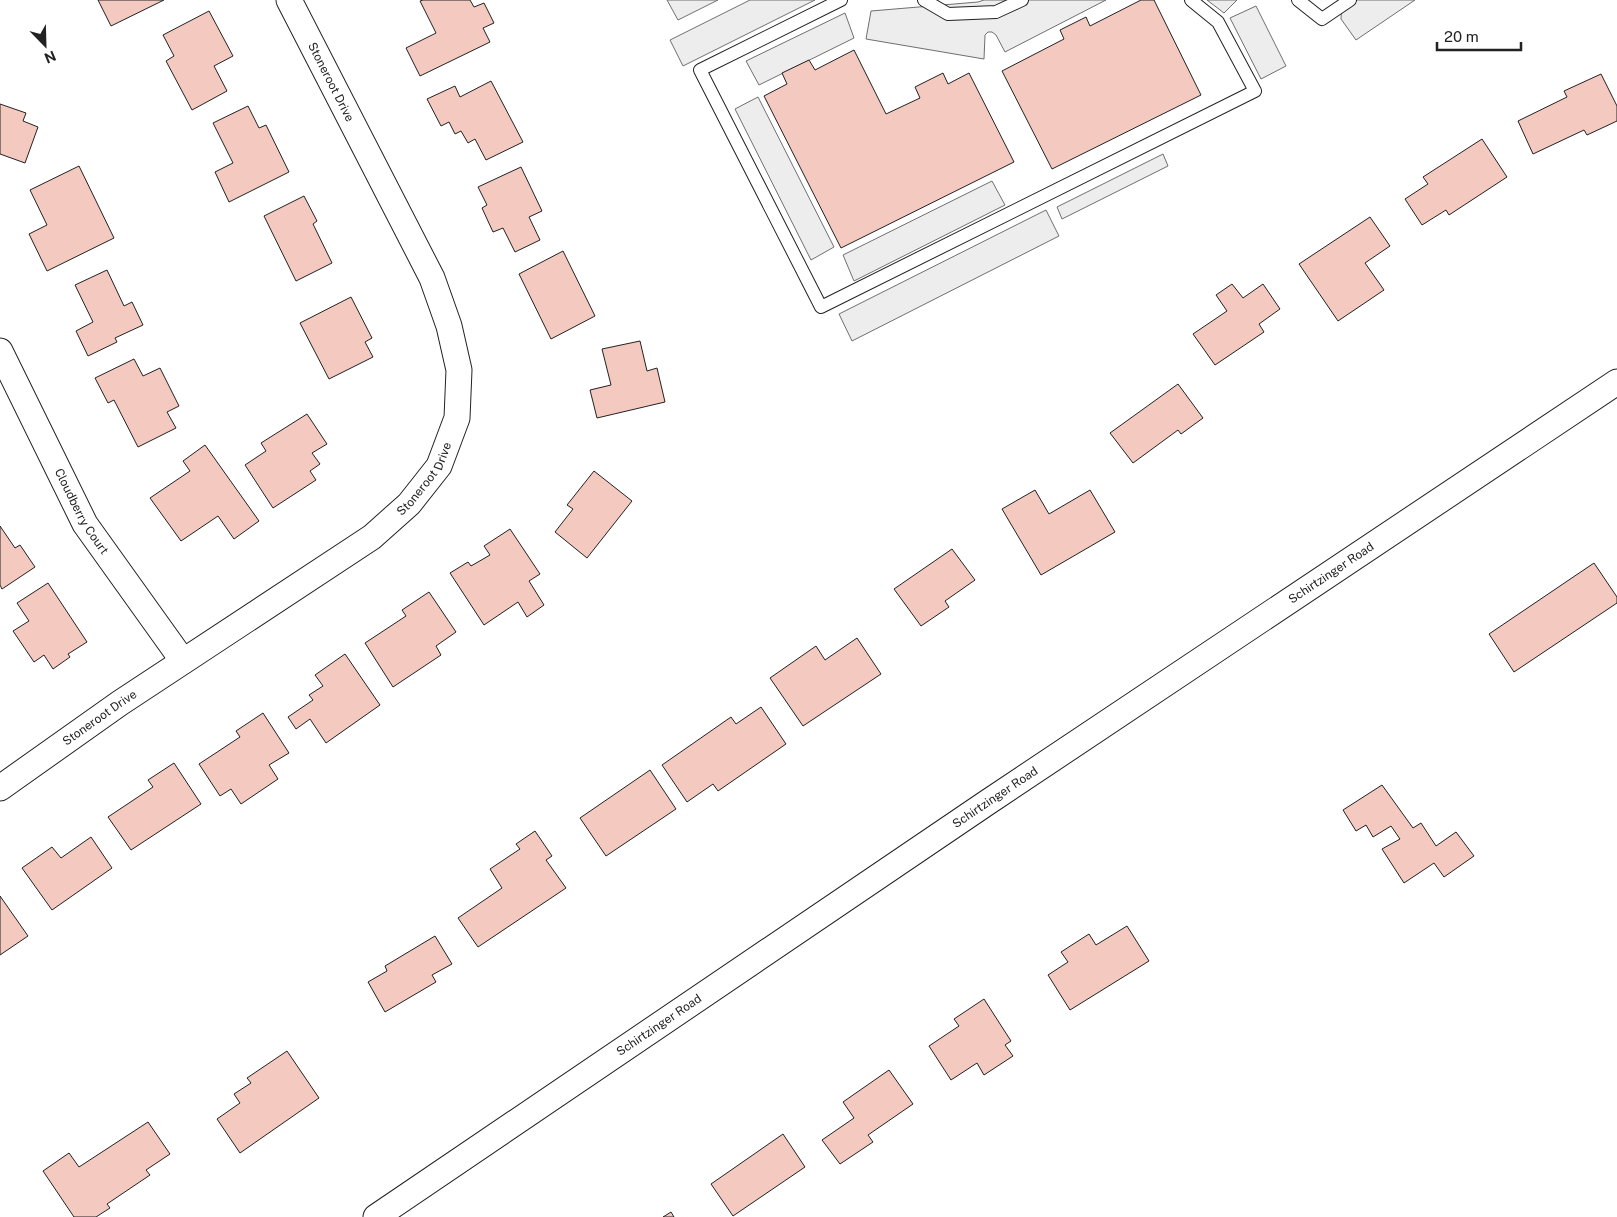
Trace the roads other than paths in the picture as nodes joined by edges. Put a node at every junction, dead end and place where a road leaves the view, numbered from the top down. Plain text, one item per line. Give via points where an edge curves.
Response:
1 (289, 0) edge
2 (841, 0) edge
3 (924, 0) edge
4 (1022, 0) edge
5 (1191, 0) edge
6 (1298, 0) edge
7 (1350, 0) edge
8 (0, 351) edge
9 (1617, 382) edge
10 (184, 661) junction
11 (0, 788) edge
12 (376, 1217) edge

1 - 10 street, Stoneroot Drive via 432,278 449,326 458,370 457,418 439,466 409,504 372,537
2 - 5 lane via 700,70 821,307 1255,91 1218,22
3 - 4 lane via 948,14 996,12
6 - 7 lane via 1322,19
8 - 10 street, Cloudberry Court via 86,524
9 - 12 street, Schirtzinger Road
10 - 11 street, Stoneroot Drive

